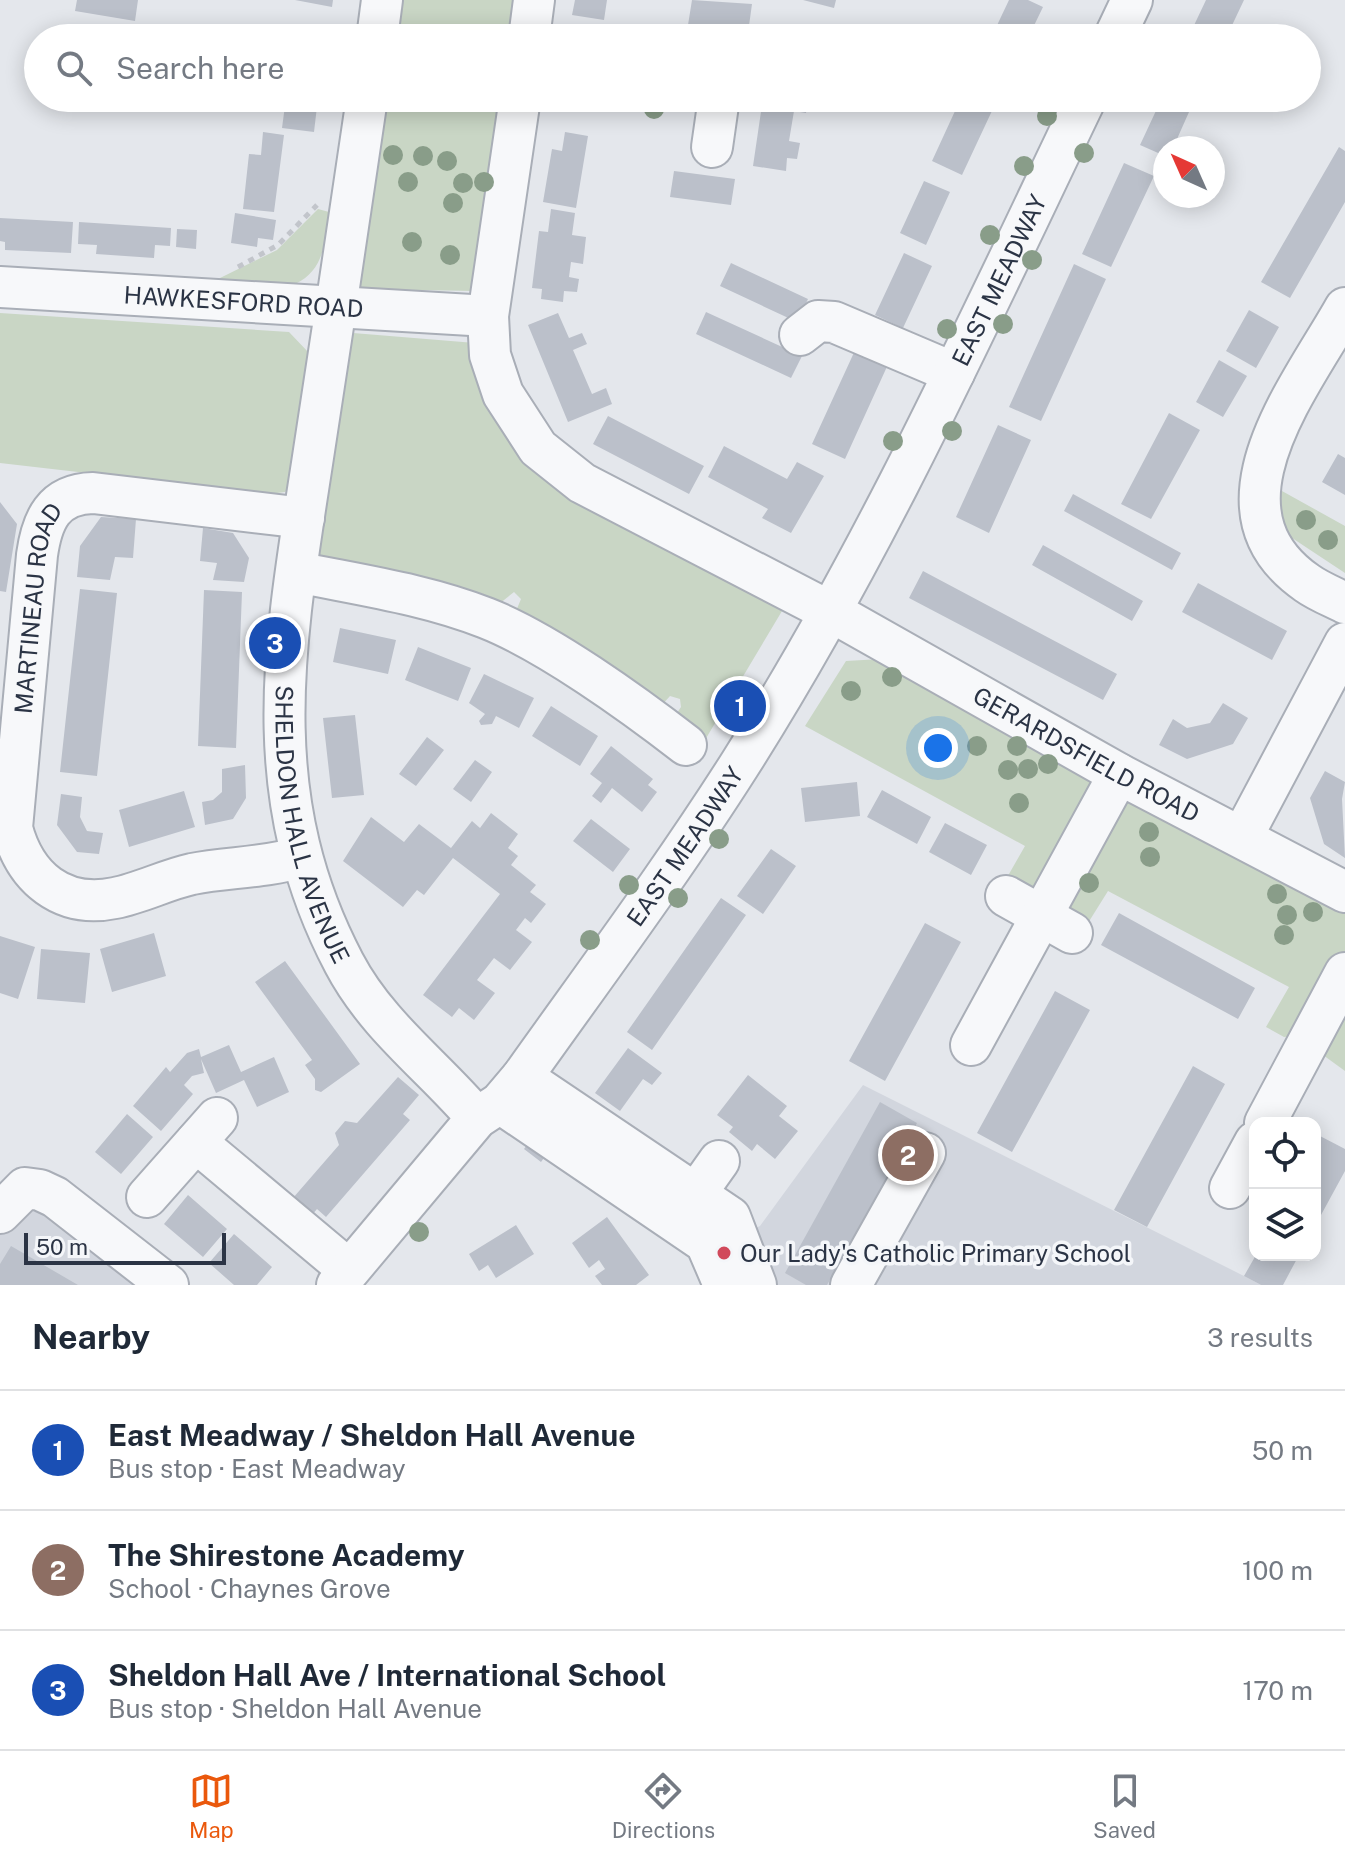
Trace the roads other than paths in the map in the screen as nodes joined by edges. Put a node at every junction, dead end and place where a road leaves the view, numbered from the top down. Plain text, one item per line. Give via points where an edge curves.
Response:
1 (382, 0) edge
2 (534, 0) edge
3 (1132, 0) edge
4 (379, 24) edge
5 (531, 24) edge
6 (1121, 24) edge
7 (365, 112) edge
8 (518, 112) edge
9 (717, 112) edge
10 (1079, 112) edge
11 (712, 147) dead end
12 (0, 287) edge
13 (335, 306) junction
14 (1345, 308) edge
15 (488, 316) junction
16 (800, 335) dead end
17 (954, 373) junction
18 (304, 518) junction
19 (297, 572) junction
20 (1345, 603) edge
21 (828, 612) junction
22 (1345, 643) edge
23 (686, 745) dead end
24 (1119, 774) junction
25 (1242, 837) junction
26 (301, 857) junction
27 (1345, 892) edge
28 (1006, 896) dead end
29 (1056, 924) junction
30 (1345, 973) edge
31 (971, 1045) dead end
32 (500, 1099) junction
33 (1267, 1117) edge
34 (925, 1153) dead end
35 (1249, 1153) edge
36 (1230, 1188) dead end
37 (147, 1197) dead end
38 (0, 1213) edge
39 (343, 1277) edge
40 (168, 1285) edge
41 (724, 1285) edge
42 (756, 1285) edge
43 (851, 1285) edge

1 - 4 street
2 - 5 street
3 - 6 street
7 - 13 street, SHELDON HALL AVENUE
8 - 15 street
9 - 11 street
10 - 17 street, EAST MEADWAY
12 - 13 street, HAWKESFORD ROAD
13 - 15 street, HAWKESFORD ROAD
13 - 18 street, SHELDON HALL AVENUE
14 - 20 street via 1270,441 1258,489 1262,527 1277,556 1307,583
15 - 21 street via 490,355 503,394 538,448 582,483
16 - 17 street via 824,320
17 - 21 street, EAST MEADWAY
18 - 19 street, SHELDON HALL AVENUE
18 - 26 street, MARTINEAU ROAD via 93,493 72,495 53,506 41,529 37,555 12,828 18,850 43,884 72,899 89,901 117,898 196,873
19 - 23 street via 415,596 499,623
19 - 26 street, SHELDON HALL AVENUE via 283,691 283,741 287,793
21 - 24 street, GERARDSFIELD ROAD
21 - 32 street, EAST MEADWAY via 741,763
22 - 25 street
24 - 25 street, GERARDSFIELD ROAD
24 - 29 street
25 - 27 street, GERARDSFIELD ROAD
26 - 32 street, SHELDON HALL AVENUE via 329,933 365,999 390,1030
28 - 29 street
29 - 31 street
30 - 33 street via 1284,1050
32 - 39 street, EAST MEADWAY
32 - 41 street via 706,1243
32 - 42 street via 708,1177
34 - 43 street
35 - 36 street
37 - 39 street via 206,1130
38 - 40 street via 25,1188 40,1190

